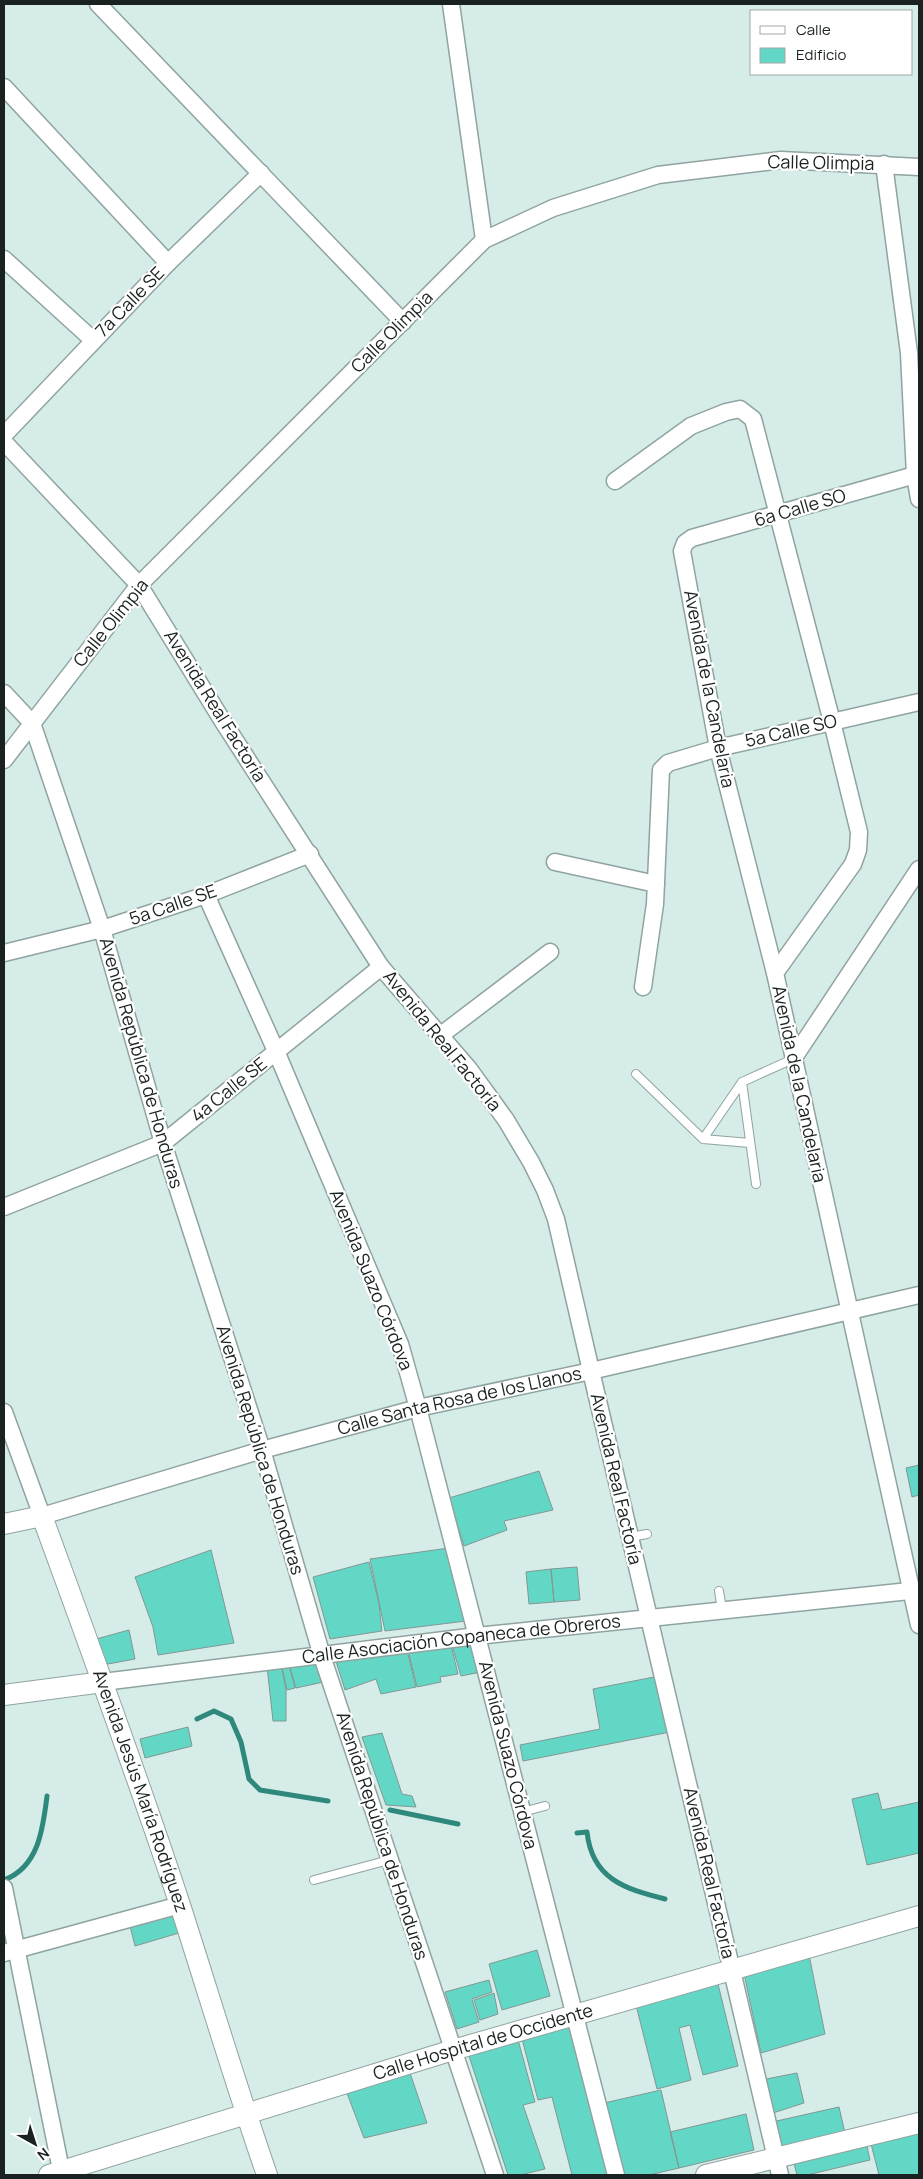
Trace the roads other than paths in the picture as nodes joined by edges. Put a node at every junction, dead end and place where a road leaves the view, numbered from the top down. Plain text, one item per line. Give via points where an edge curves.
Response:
1 (98, 4) edge
2 (451, 4) edge
3 (4, 86) edge
4 (884, 164) junction
5 (919, 167) edge
6 (261, 173) junction
7 (484, 240) junction
8 (4, 259) edge
9 (168, 263) junction
10 (403, 322) junction
11 (93, 340) junction
12 (914, 353) edge
13 (4, 435) edge
14 (4, 442) edge
15 (915, 474) junction
16 (615, 481) dead end
17 (919, 499) edge
18 (777, 516) junction
19 (685, 543) joint
20 (139, 585) junction
21 (4, 693) edge
22 (919, 702) edge
23 (832, 722) junction
24 (32, 723) junction
25 (718, 748) junction
26 (4, 760) edge
27 (310, 854) junction
28 (555, 862) dead end
29 (919, 869) edge
30 (656, 884) junction
31 (206, 895) junction
32 (102, 929) junction
33 (550, 952) dead end
34 (4, 953) edge
35 (381, 967) junction
36 (775, 973) junction
37 (642, 988) dead end
38 (441, 1035) junction
39 (276, 1051) junction
40 (793, 1059) junction
41 (636, 1074) dead end
42 (742, 1082) junction
43 (703, 1139) junction
44 (750, 1143) junction
45 (163, 1144) junction
46 (756, 1184) dead end
47 (4, 1207) edge
48 (919, 1295) edge
49 (849, 1312) junction
50 (590, 1371) junction
51 (418, 1408) junction
52 (4, 1412) edge
53 (262, 1450) junction
54 (42, 1516) junction
55 (4, 1524) edge
56 (647, 1534) dead end
57 (630, 1537) junction
58 (719, 1591) dead end
59 (916, 1591) edge
60 (722, 1610) junction
61 (649, 1618) junction
62 (919, 1625) edge
63 (477, 1636) junction
64 (322, 1656) junction
65 (103, 1682) junction
66 (4, 1695) edge
67 (545, 1806) dead end
68 (522, 1812) junction
69 (389, 1860) junction
70 (314, 1880) dead end
71 (4, 1890) edge
72 (180, 1904) junction
73 (919, 1916) edge
74 (10, 1951) edge
75 (732, 1969) junction
76 (575, 2016) junction
77 (453, 2050) junction
78 (246, 2115) junction
79 (919, 2123) edge
80 (778, 2167) edge
81 (57, 2174) edge
82 (267, 2175) edge
83 (494, 2175) edge
84 (616, 2175) edge
85 (706, 2175) edge

1 - 6 street
2 - 7 street
3 - 9 street
4 - 5 street, Calle Olimpia
4 - 7 street, Calle Olimpia via 781,160 658,175 553,208
4 - 12 street
6 - 9 street, 7a Calle SE
6 - 10 street
7 - 10 street, Calle Olimpia
8 - 11 street
9 - 11 street, 7a Calle SE
10 - 20 street, Calle Olimpia
11 - 13 street, 7a Calle SE
12 - 15 street
14 - 20 street, Avenida Real Factoría
15 - 17 street
15 - 18 street, 6a Calle SO
16 - 18 street via 690,426 740,409 753,419
18 - 19 street, 6a Calle SO via 692,538
18 - 23 street
19 - 25 street, Avenida de la Candelaria via 682,551
20 - 24 street, Calle Olimpia
20 - 27 street, Avenida Real Factoría
21 - 24 street
22 - 23 street, 5a Calle SO
23 - 25 street, 5a Calle SO
23 - 36 street via 858,832 858,850 853,864
24 - 26 street, Calle Olimpia
24 - 32 street, Avenida República de Honduras
25 - 30 street, 5a Calle SO via 668,763 661,770
25 - 36 street, Avenida de la Candelaria
27 - 31 street, 5a Calle SE
27 - 35 street, Avenida Real Factoría
28 - 30 street
29 - 40 street
30 - 37 street
31 - 32 street, 5a Calle SE
31 - 39 street, Avenida Suazo Córdova
32 - 34 street, 5a Calle SE
32 - 45 street, Avenida República de Honduras
33 - 38 street
35 - 38 street, Avenida Real Factoría
35 - 39 street, 4a Calle SE
36 - 40 street, Avenida de la Candelaria
38 - 50 street, Avenida Real Factoría via 506,1120 545,1190 556,1219
39 - 45 street, 4a Calle SE
39 - 51 street, Avenida Suazo Córdova via 400,1344
40 - 42 lane
40 - 49 street, Avenida de la Candelaria
41 - 43 lane
42 - 43 lane
42 - 44 lane
43 - 44 lane
44 - 46 lane
45 - 47 street, 4a Calle SE
45 - 53 street, Avenida República de Honduras
48 - 49 street, Calle Santa Rosa de los Llanos
49 - 50 street, Calle Santa Rosa de los Llanos
49 - 59 street, Avenida de la Candelaria
50 - 51 street, Calle Santa Rosa de los Llanos
50 - 57 street, Avenida Real Factoría
51 - 53 street, Calle Santa Rosa de los Llanos
51 - 63 street, Avenida Suazo Córdova
52 - 54 street, Avenida Jesús María Rodríguez
53 - 54 street, Calle Santa Rosa de los Llanos
53 - 64 street, Avenida República de Honduras
54 - 55 street, Calle Santa Rosa de los Llanos
54 - 65 street, Avenida Jesús María Rodríguez
56 - 57 lane
57 - 61 street, Avenida Real Factoría
58 - 60 lane
59 - 60 street, Calle Asociación Copaneca de Obreros
59 - 62 street, Avenida de la Candelaria
60 - 61 street, Calle Asociación Copaneca de Obreros
61 - 63 street, Calle Asociación Copaneca de Obreros
61 - 75 street, Avenida Real Factoría
63 - 64 street, Calle Asociación Copaneca de Obreros
63 - 68 street, Avenida Suazo Córdova
64 - 65 street, Calle Asociación Copaneca de Obreros
64 - 69 street, Avenida República de Honduras
65 - 66 street, Calle Asociación Copaneca de Obreros
65 - 72 street, Avenida Jesús María Rodríguez
67 - 68 lane
68 - 76 street, Avenida Suazo Córdova
69 - 70 lane
69 - 77 street, Avenida República de Honduras
71 - 74 street
72 - 74 street
72 - 78 street, Avenida Jesús María Rodríguez
73 - 75 street, Calle Hospital de Occidente
74 - 81 street
75 - 76 street, Calle Hospital de Occidente
75 - 80 street, Avenida Real Factoría
76 - 77 street, Calle Hospital de Occidente
76 - 84 street, Avenida Suazo Córdova
77 - 78 street, Calle Hospital de Occidente
77 - 83 street, Avenida República de Honduras
78 - 81 street, Calle Hospital de Occidente
78 - 82 street, Avenida Jesús María Rodríguez
79 - 80 street
80 - 85 street

